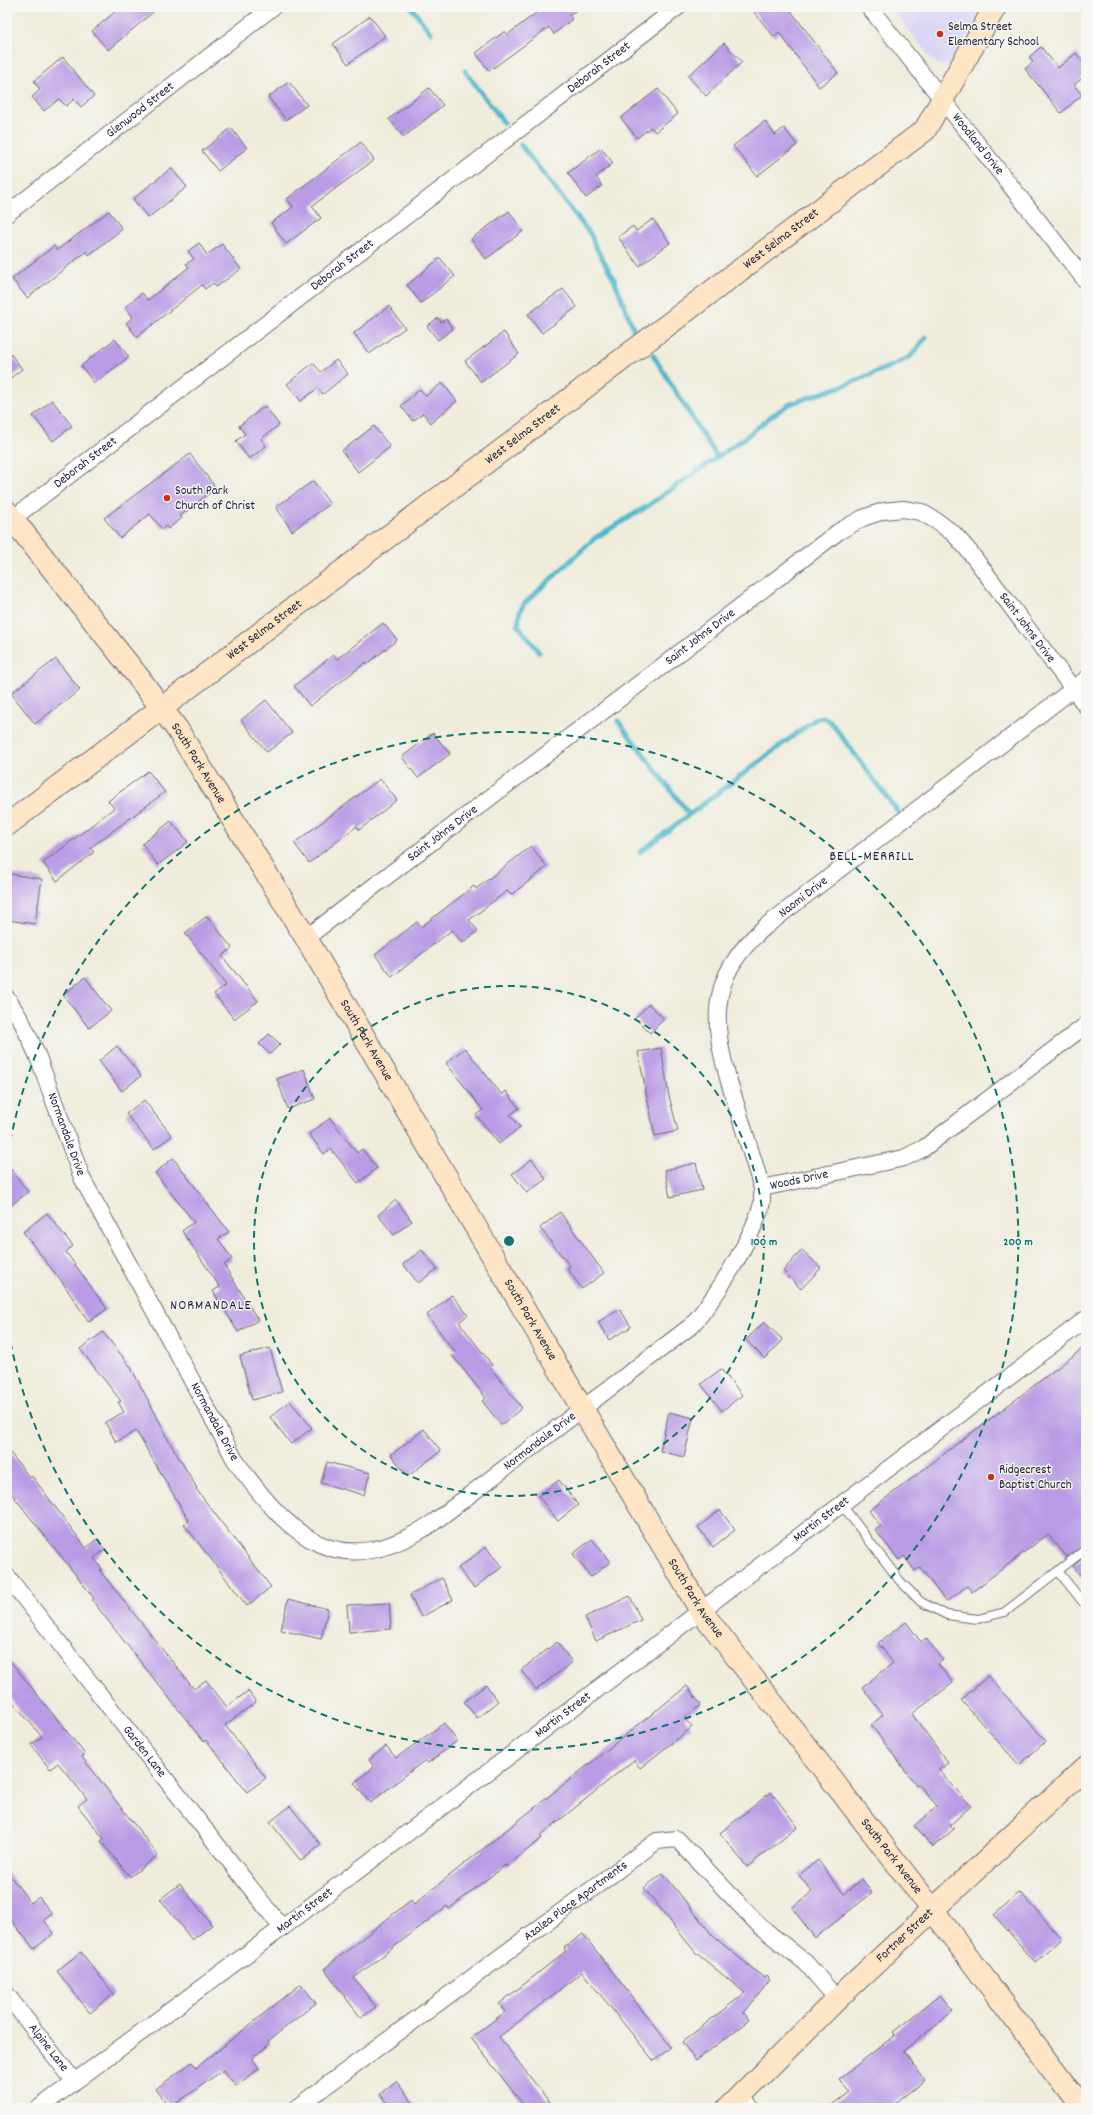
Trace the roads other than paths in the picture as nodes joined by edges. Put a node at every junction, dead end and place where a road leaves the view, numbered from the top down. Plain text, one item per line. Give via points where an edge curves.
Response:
1 (273, 7) edge
2 (678, 7) edge
3 (869, 7) edge
4 (995, 7) edge
5 (943, 100) junction
6 (7, 214) edge
7 (1086, 281) edge
8 (9, 518) edge
9 (1086, 678) edge
10 (1072, 689) junction
11 (1086, 706) edge
12 (162, 708) junction
13 (7, 825) edge
14 (306, 938) junction
15 (7, 998) edge
16 (1086, 1025) edge
17 (762, 1188) junction
18 (1086, 1319) edge
19 (583, 1410) junction
20 (842, 1506) junction
21 (1086, 1549) edge
22 (1058, 1571) junction
23 (7, 1576) edge
24 (1086, 1606) edge
25 (701, 1611) junction
26 (1086, 1767) edge
27 (932, 1909) junction
28 (282, 1928) junction
29 (7, 1995) edge
30 (837, 1999) junction
31 (74, 2081) junction
32 (740, 2103) edge
33 (39, 2108) edge
34 (296, 2108) edge
35 (1082, 2108) edge

1 - 6 street, Glenwood Street
2 - 8 street, Deborah Street
3 - 5 street, Woodland Drive
4 - 5 street, West Selma Street
5 - 7 street, Woodland Drive
5 - 12 street, West Selma Street via 925,130
8 - 12 street, South Park Avenue
9 - 10 street, Naomi Drive
10 - 11 street
10 - 14 street, Saint Johns Drive via 954,534 921,512 903,509 876,513 838,532
10 - 17 street, Naomi Drive via 766,926 737,955 726,973 720,995 718,1037 722,1061
12 - 13 street, West Selma Street
12 - 14 street, South Park Avenue
14 - 19 street, South Park Avenue
15 - 19 street, Normandale Drive via 22,1022 38,1057 82,1178 235,1460 260,1495 291,1527 306,1538 336,1550 359,1552 380,1548 416,1534
16 - 17 street, Woods Drive via 924,1148 904,1158
17 - 19 street, Woods Drive via 761,1208 743,1247 702,1313 691,1326
18 - 20 street, Martin Street
19 - 25 street, South Park Avenue
20 - 22 lane via 900,1581 921,1602 947,1615 978,1619 1005,1612
20 - 25 street, Martin Street
21 - 22 lane
22 - 24 lane
23 - 28 street, Garden Lane
25 - 27 street, South Park Avenue
25 - 28 street, Martin Street
26 - 27 street, Fortner Street
27 - 30 street, Fortner Street
27 - 35 street, South Park Avenue
28 - 31 street, Martin Street
29 - 31 street, Alpine Lane
30 - 32 street, Fortner Street
30 - 34 street, Azalea Place Apartments via 806,1963 762,1927 677,1839 657,1841
31 - 33 street, Martin Street

